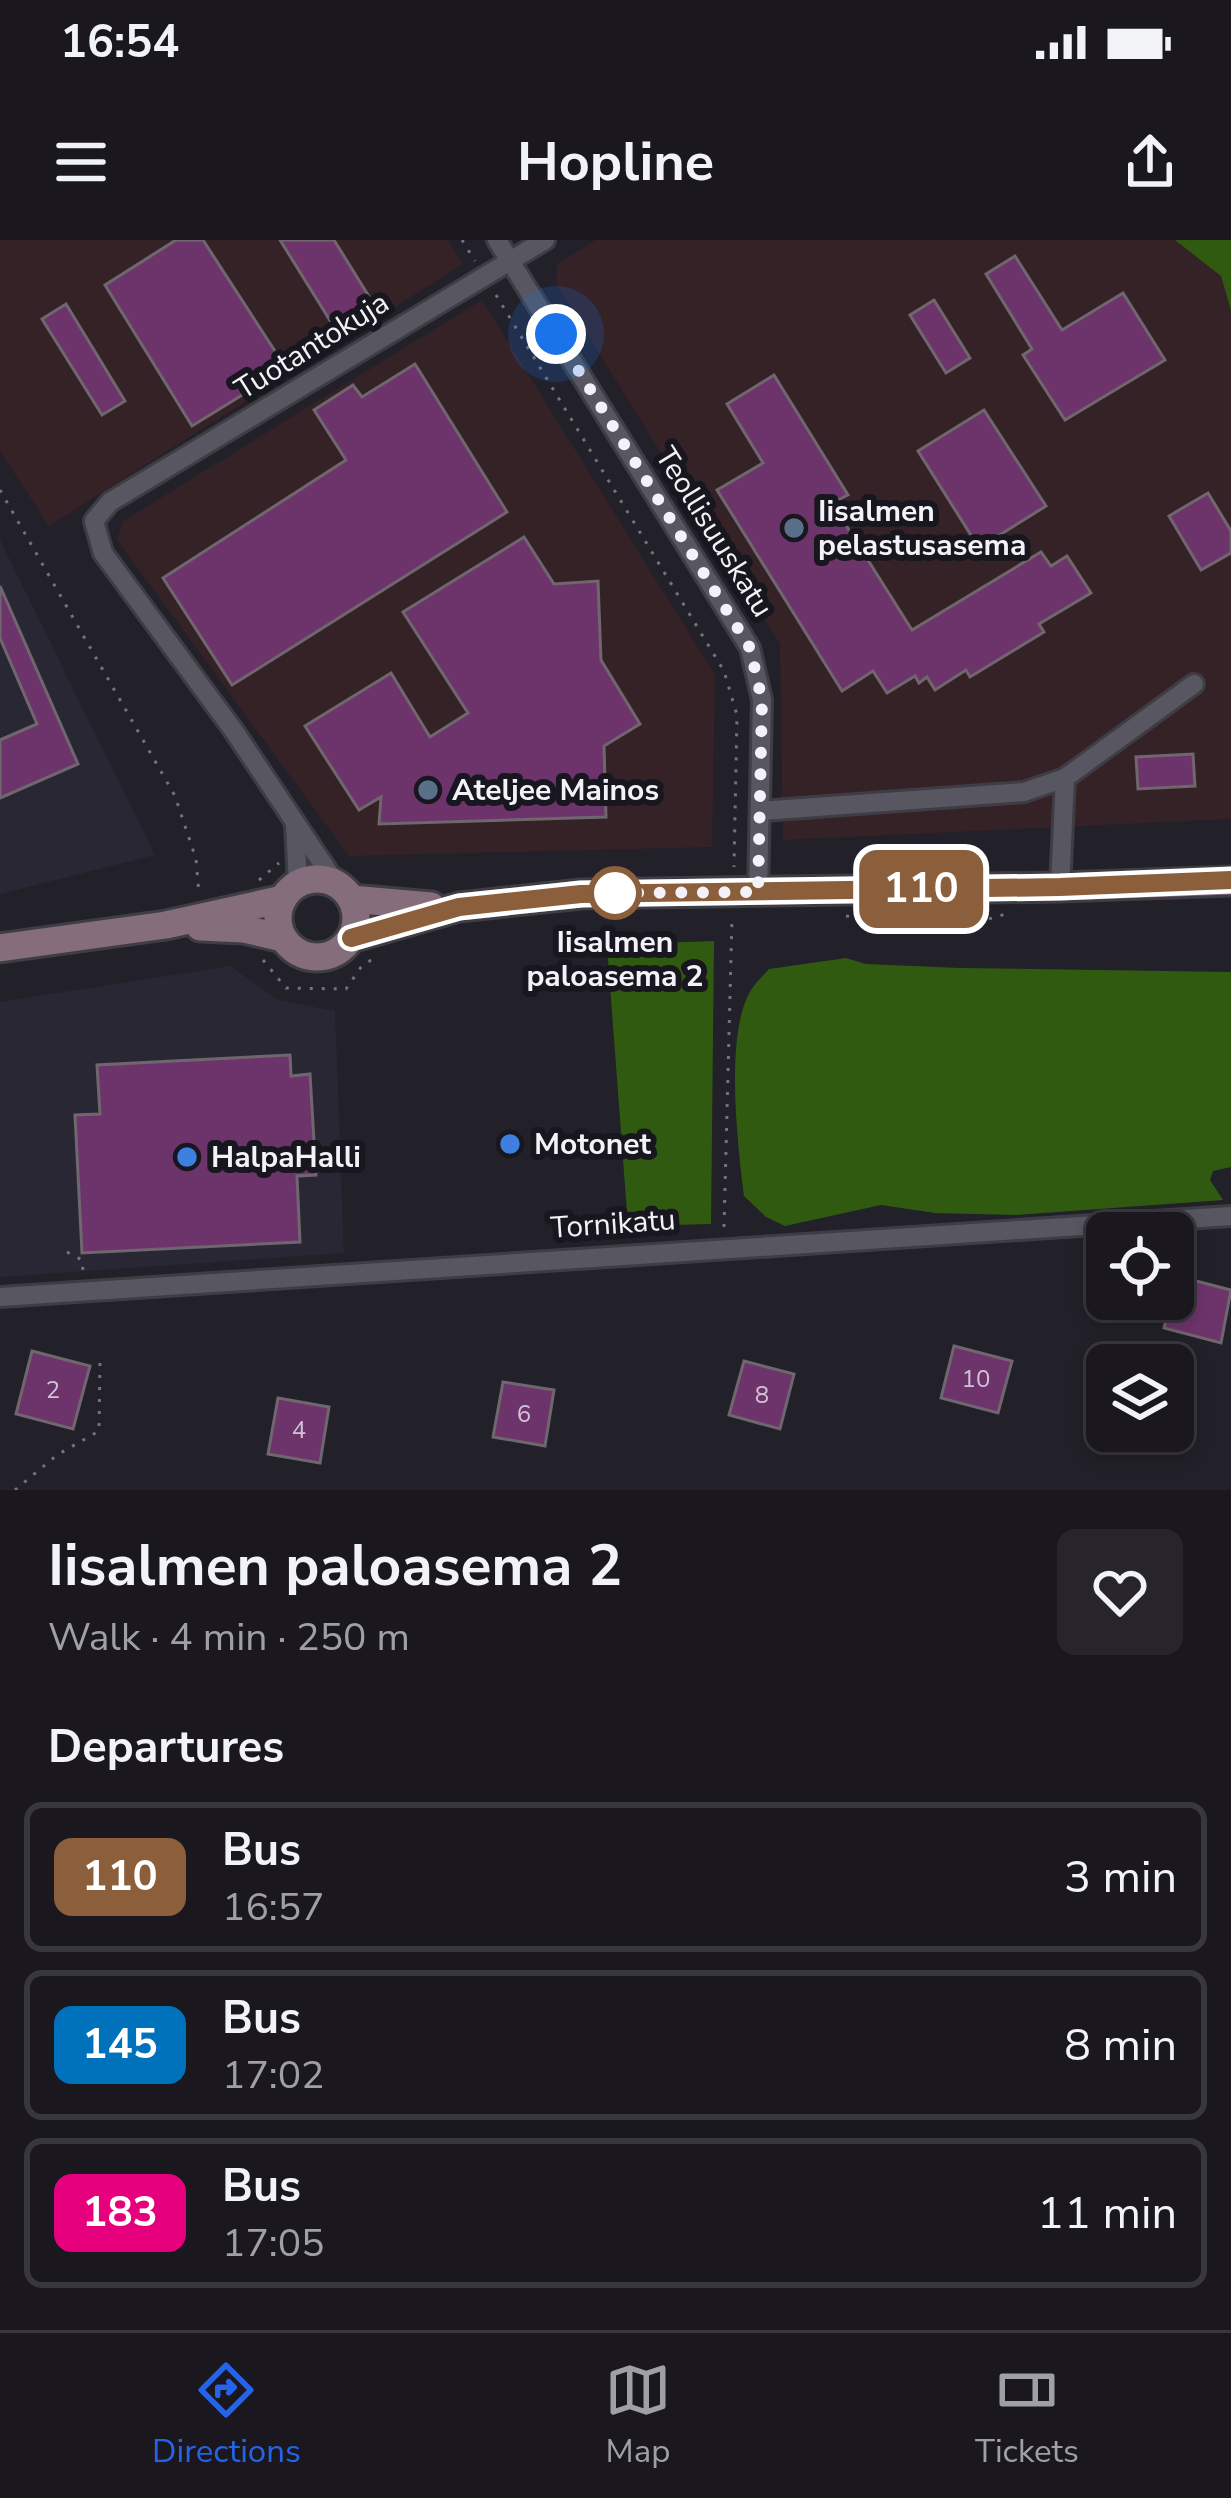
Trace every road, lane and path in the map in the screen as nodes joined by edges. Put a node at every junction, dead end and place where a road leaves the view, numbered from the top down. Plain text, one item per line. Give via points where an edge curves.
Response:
1 (462, 240) edge
2 (497, 240) edge
3 (544, 240) edge
4 (509, 260) junction
5 (484, 275) junction
6 (0, 490) edge
7 (1194, 684) dead end
8 (1065, 778) junction
9 (760, 811) junction
10 (295, 820) junction
11 (298, 856) junction
12 (1231, 880) edge
13 (256, 882) dead end
14 (1060, 887) junction
15 (291, 892) junction
16 (344, 892) junction
17 (746, 892) junction
18 (459, 907) junction
19 (1015, 910) dead end
20 (838, 915) dead end
21 (200, 918) junction
22 (166, 925) junction
23 (284, 938) junction
24 (351, 938) junction
25 (0, 949) edge
26 (256, 955) dead end
27 (375, 958) dead end
28 (1231, 1216) edge
29 (723, 1247) junction
30 (67, 1252) dead end
31 (84, 1291) junction
32 (0, 1297) edge
33 (100, 1359) dead end
34 (15, 1490) edge

1 - 5 path
2 - 4 street, Teollisuuskatu
3 - 4 street, Tuotantokuja
4 - 5 street, Tuotantokuja
4 - 9 street, Teollisuuskatu via 750,648 762,700
5 - 10 street, Tuotantokuja via 110,502 94,521 103,553
5 - 17 path via 724,671 737,715
6 - 21 path via 175,796 196,860
7 - 8 street
8 - 9 street via 1024,791
8 - 14 street
9 - 17 street, Teollisuuskatu
10 - 11 street
10 - 16 street
11 - 13 path
11 - 15 street
12 - 14 street
14 - 17 street
15 - 16 street via 317,879
15 - 21 street
15 - 23 street via 278,918
16 - 18 street via 384,904
16 - 24 street via 356,918
17 - 18 street via 581,894
17 - 29 path
18 - 24 street
19 - 20 path via 980,924 928,927
21 - 22 street
22 - 23 street
22 - 25 street
23 - 24 street via 317,957
26 - 27 path via 286,988 346,989
28 - 29 street, Tornikatu
29 - 31 street, Tornikatu
30 - 31 path via 82,1260
31 - 32 street, Tornikatu
33 - 34 path via 99,1431

